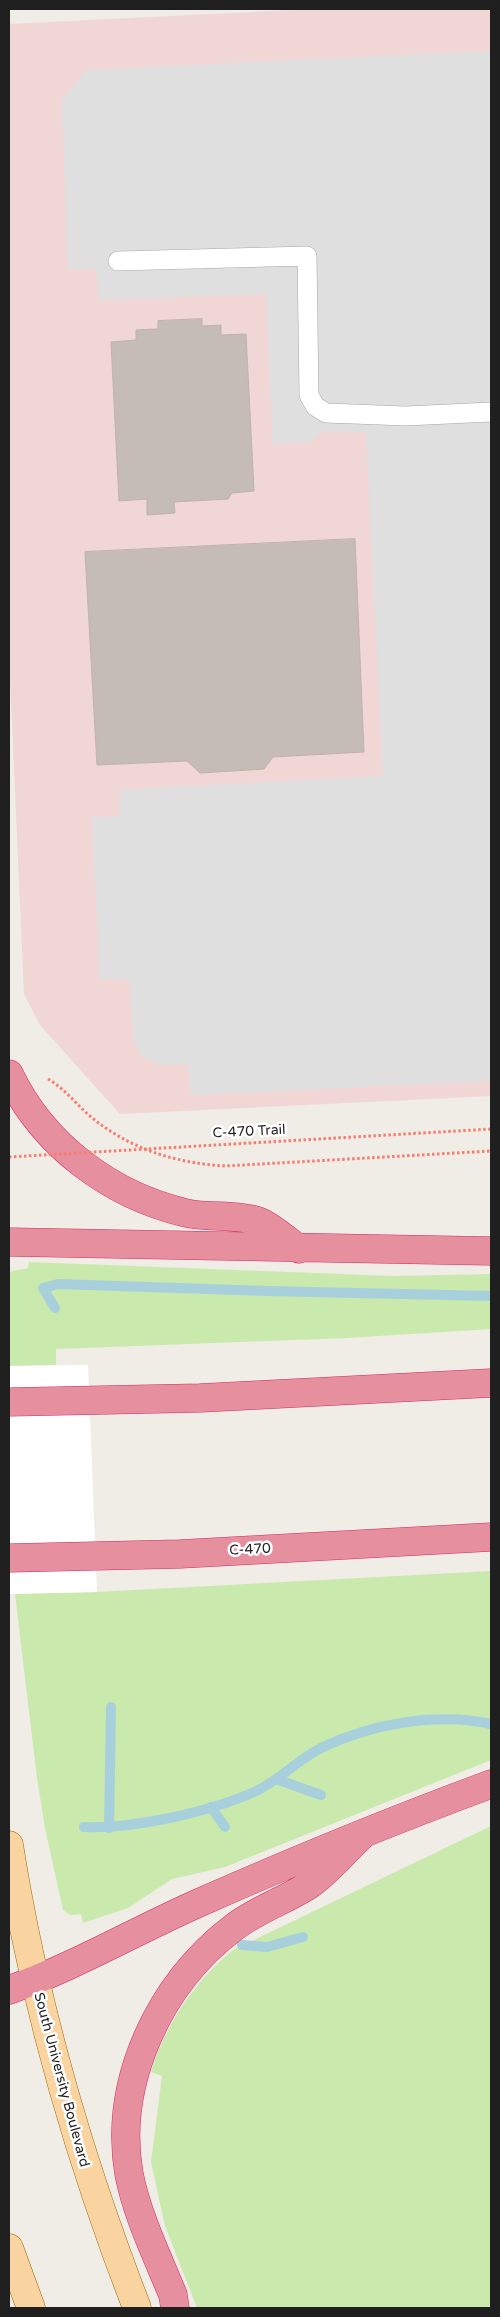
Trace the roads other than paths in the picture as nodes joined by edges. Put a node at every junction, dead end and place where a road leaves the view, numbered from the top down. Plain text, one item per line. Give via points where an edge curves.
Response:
1 (118, 261) dead end
2 (491, 412) edge
3 (9, 1074) edge
4 (9, 1242) edge
5 (299, 1249) junction
6 (491, 1251) edge
7 (491, 1382) edge
8 (9, 1402) edge
9 (491, 1537) edge
10 (9, 1558) edge
11 (491, 1784) edge
12 (361, 1836) junction
13 (9, 1845) edge
14 (34, 1981) junction
15 (9, 1990) edge
16 (9, 2248) edge
17 (31, 2308) edge
18 (137, 2308) edge
19 (175, 2308) edge

1 - 2 lane via 307,256 309,395 315,406 326,413 406,416
3 - 5 highway via 22,1099 45,1129 86,1166 120,1189 148,1202 188,1213 259,1222
4 - 5 highway
5 - 6 highway
7 - 8 highway via 253,1396
9 - 10 highway, C-470 via 96,1557
11 - 12 highway
12 - 14 highway via 193,1906 76,1964
12 - 19 highway via 309,1885 245,1919 205,1953 163,2008 139,2059 127,2106 126,2155 134,2192
13 - 14 main road, South University Boulevard
14 - 15 highway
14 - 18 main road, South University Boulevard via 80,2149
16 - 17 main road

